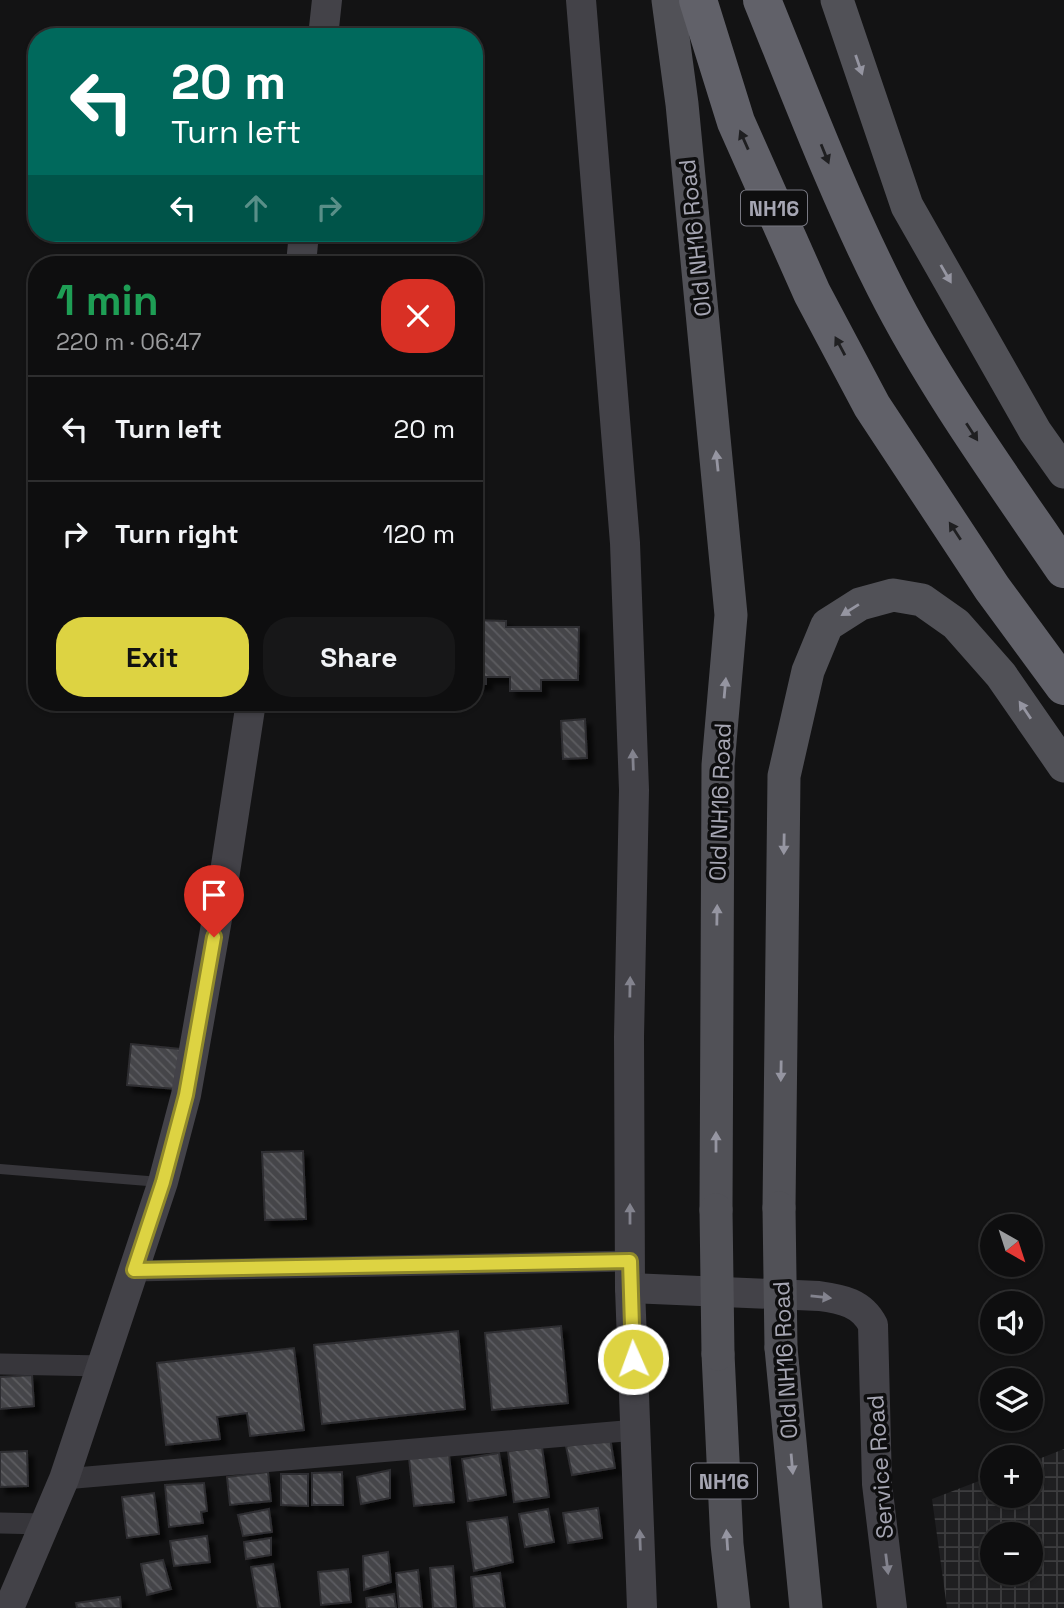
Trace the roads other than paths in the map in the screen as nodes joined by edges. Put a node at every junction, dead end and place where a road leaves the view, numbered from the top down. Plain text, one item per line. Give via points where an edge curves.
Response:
1 (327, 0) edge
2 (581, 0) edge
3 (668, 0) edge
4 (698, 0) edge
5 (762, 0) edge
6 (837, 0) edge
7 (324, 28) edge
8 (1064, 472) edge
9 (1064, 569) edge
10 (1064, 686) edge
11 (250, 711) edge
12 (1064, 766) edge
13 (0, 1169) edge
14 (163, 1182) junction
15 (134, 1270) junction
16 (630, 1275) junction
17 (0, 1364) edge
18 (104, 1366) junction
19 (636, 1430) junction
20 (64, 1479) junction
21 (0, 1523) edge
22 (45, 1524) junction
23 (9, 1608) edge
24 (642, 1608) edge
25 (734, 1608) edge
26 (806, 1608) edge
27 (892, 1608) edge

1 - 7 street
16 -> 2 street via 634,790 625,543
25 -> 3 main road, Old NH16 Road / NH16, bridge via 718,1354 716,1210 718,765 732,615
10 -> 4 highway, NH16 via 992,588 872,406 812,293 736,122
5 -> 9 highway, NH16 via 846,206 886,290 935,375
6 -> 8 main road via 907,206 1035,431
11 - 14 street via 186,1095
12 -> 26 main road, Old NH16 Road, bridge via 1001,674 956,624 922,600 893,595 859,604 827,625 808,671 784,776 781,1348
13 - 14 lane
14 - 15 street
15 - 16 street
15 - 18 street
16 - 19 street
16 -> 27 street, Service Road via 842,1299 861,1308 873,1325 877,1484
17 - 18 street
18 - 20 street
19 - 20 street
24 -> 19 street
20 - 22 street
21 - 22 street
22 - 23 street

